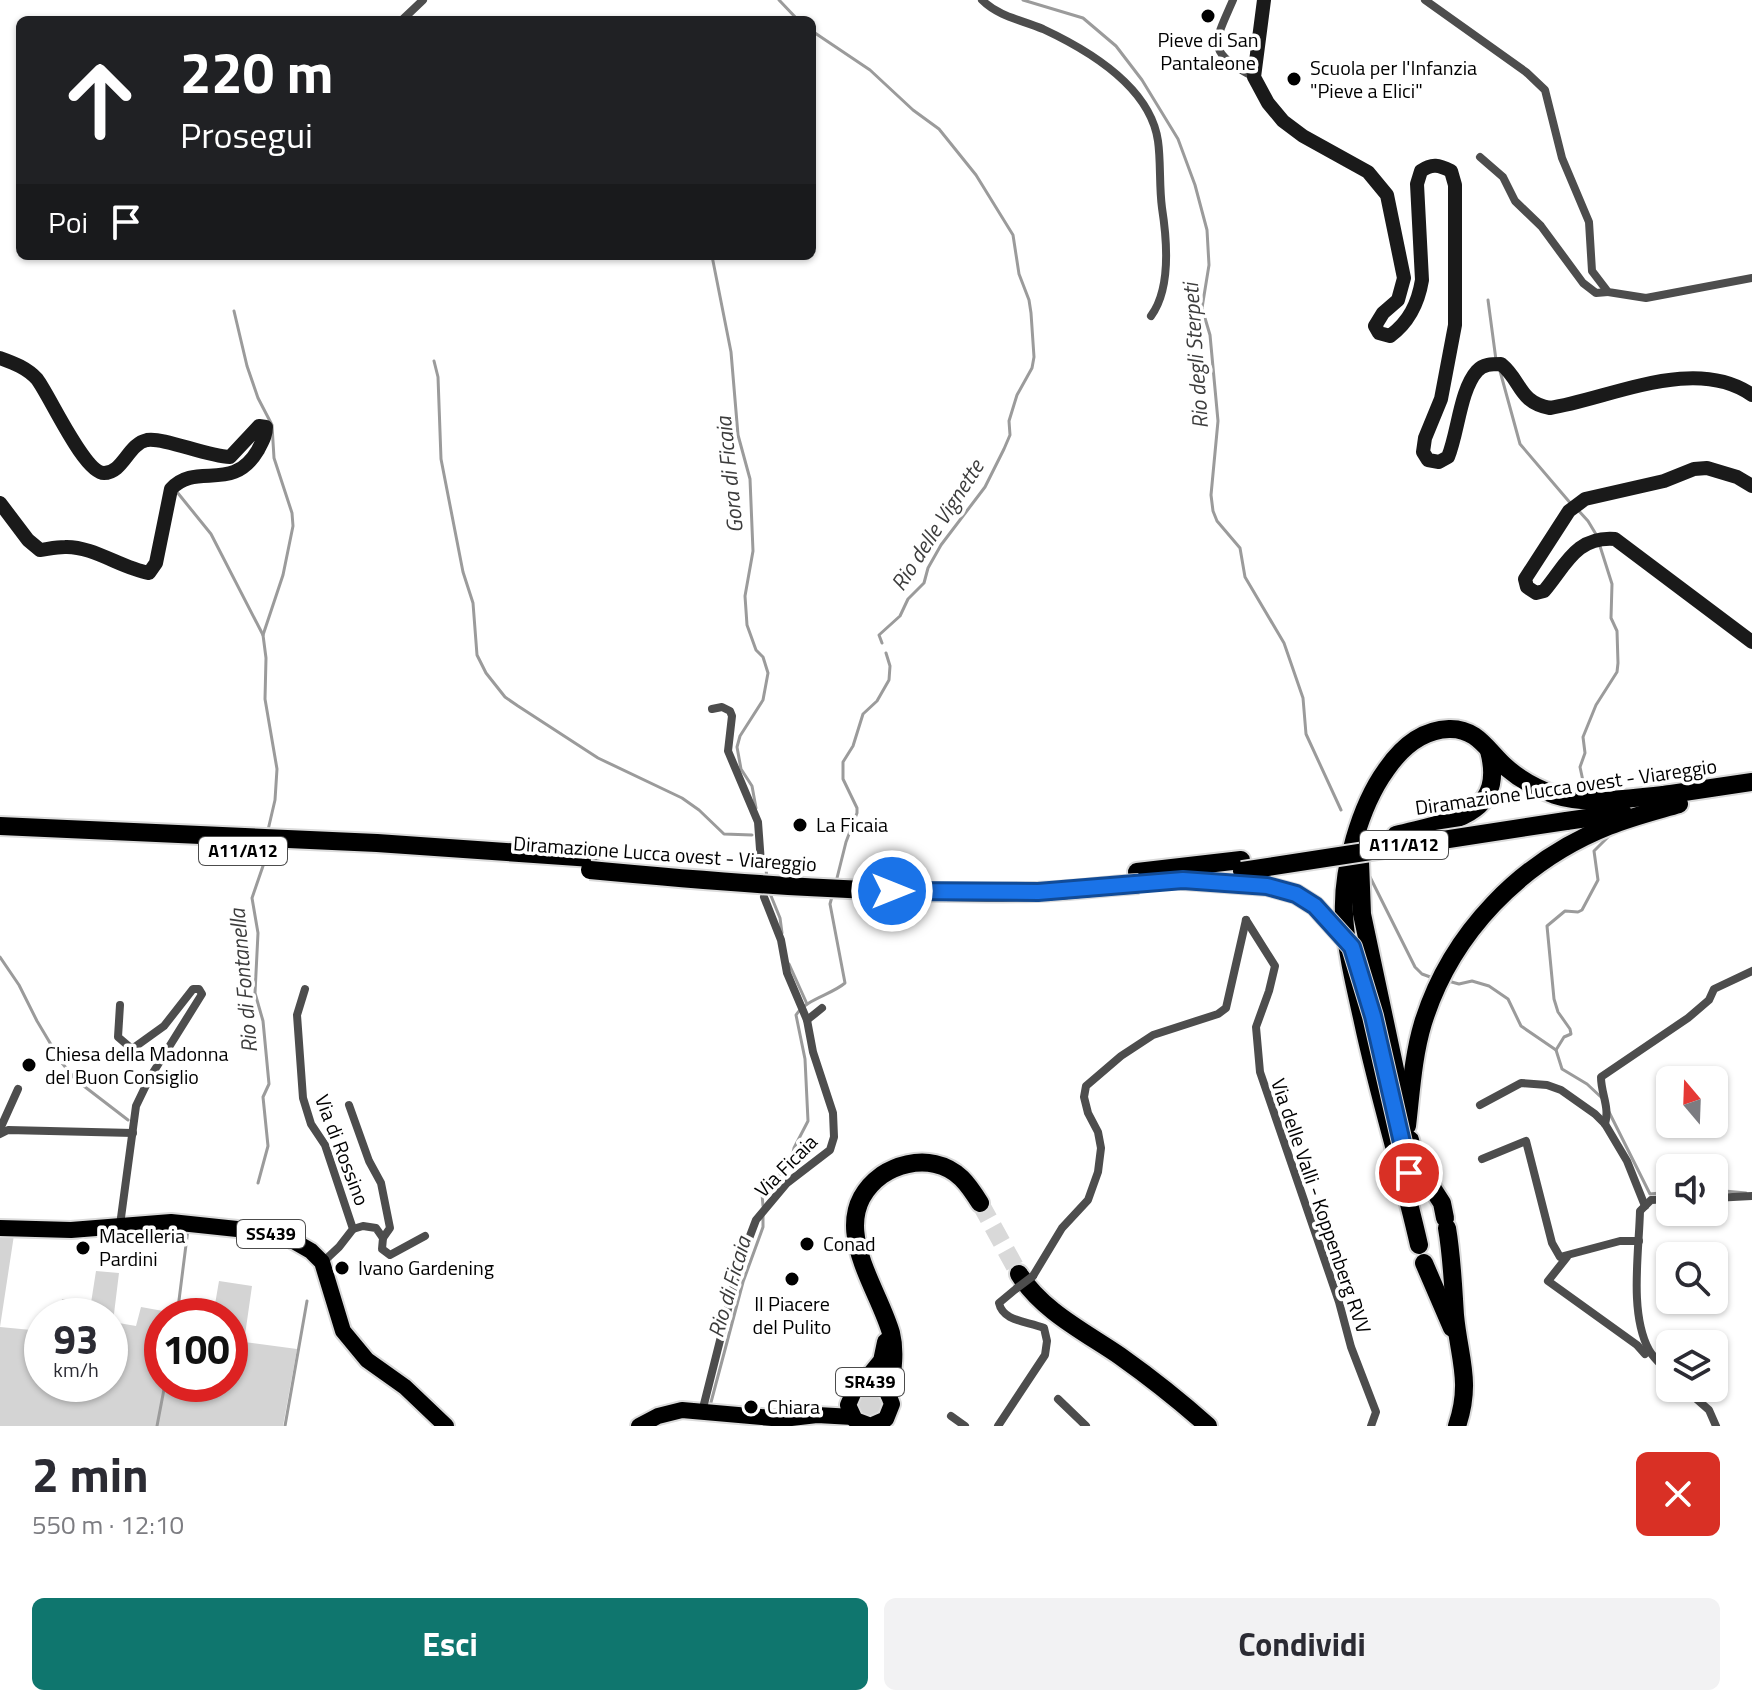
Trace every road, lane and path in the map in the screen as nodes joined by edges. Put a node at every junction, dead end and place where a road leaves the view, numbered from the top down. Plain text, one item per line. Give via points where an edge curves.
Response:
1 (423, 0) edge
2 (982, 0) edge
3 (1233, 0) edge
4 (1264, 0) edge
5 (1425, 0) edge
6 (406, 16) edge
7 (1254, 77) junction
8 (1480, 157) dead end
9 (1752, 278) edge
10 (1608, 292) junction
11 (1151, 316) dead end
12 (0, 358) edge
13 (1750, 391) edge
14 (1752, 486) edge
15 (0, 503) edge
16 (1752, 642) edge
17 (712, 709) dead end
18 (1488, 748) junction
19 (1752, 782) edge
20 (1752, 793) edge
21 (1677, 799) junction
22 (1366, 811) junction
23 (1565, 816) junction
24 (0, 826) edge
25 (1396, 835) junction
26 (0, 838) edge
27 (376, 849) junction
28 (761, 863) dead end
29 (1241, 866) junction
30 (1138, 878) junction
31 (1183, 880) junction
32 (764, 897) dead end
33 (1752, 971) edge
34 (305, 989) dead end
35 (120, 1005) dead end
36 (822, 1008) dead end
37 (804, 1012) junction
38 (18, 1089) dead end
39 (1405, 1098) junction
40 (349, 1105) dead end
41 (1480, 1105) dead end
42 (1605, 1124) junction
43 (0, 1132) edge
44 (133, 1133) junction
45 (1482, 1159) dead end
46 (1407, 1193) junction
47 (1752, 1196) edge
48 (1728, 1197) edge
49 (1656, 1200) edge
50 (980, 1203) tunnel mouth
51 (1645, 1206) junction
52 (120, 1225) junction
53 (0, 1228) edge
54 (353, 1229) junction
55 (425, 1236) dead end
56 (383, 1238) junction
57 (1639, 1241) junction
58 (1567, 1256) junction
59 (322, 1262) junction
60 (1023, 1279) junction
61 (885, 1319) junction
62 (1460, 1345) junction
63 (1645, 1354) dead end
64 (1656, 1359) edge
65 (857, 1389) junction
66 (1058, 1399) dead end
67 (1700, 1402) edge
68 (892, 1410) edge
69 (702, 1412) junction
70 (951, 1416) dead end
71 (853, 1417) junction
72 (809, 1420) edge
73 (446, 1426) edge
74 (639, 1426) edge
75 (870, 1426) edge
76 (965, 1426) edge
77 (998, 1426) edge
78 (1086, 1426) edge
79 (1208, 1426) edge
80 (1371, 1426) edge
81 (1457, 1426) edge
82 (1716, 1426) edge

1 - 6 street
2 - 11 street via 1084,50 1122,77 1153,123 1168,254
3 - 7 street via 1216,41 1218,50
4 - 7 street
5 - 10 street via 1545,90 1562,158 1589,222 1592,271
7 - 13 street via 1283,121 1368,172 1387,195 1404,278 1398,300 1375,326 1379,333 1390,336 1402,327 1420,294 1421,171 1439,165 1451,171 1455,325 1441,399 1425,438 1428,460 1448,457 1468,386 1486,365 1497,364 1525,398 1550,408 1647,383 1702,379
8 - 10 street via 1503,177 1515,201 1541,226 1583,283 1596,293
9 - 10 street via 1646,298
12 - 15 street via 36,379 82,454 103,473 150,439 230,457 259,426 266,427 266,435 243,469 184,480 171,489 156,563 149,573 66,546 40,550
14 - 16 street via 1707,468 1694,469 1585,499 1574,506 1525,579 1536,593 1544,591 1575,551 1598,539 1615,539
17 - 28 street via 722,707 732,716 728,751 758,822
18 - 21 highway via 1512,772 1556,795
18 - 22 highway via 1474,735 1455,729 1420,737 1392,762
18 - 25 highway via 1493,776 1479,807 1456,820
19 - 21 highway, Diramazione Lucca ovest - Viareggio / A11/A12
20 - 21 highway, Diramazione Lucca ovest - Viareggio / A11/A12
21 - 23 highway, Diramazione Lucca ovest - Viareggio / A11/A12
21 - 39 highway via 1590,834 1538,864 1484,912 1444,970 1423,1024
22 - 39 highway via 1358,875 1362,914
22 - 46 highway via 1351,856 1344,912 1351,970
23 - 25 highway, Diramazione Lucca ovest - Viareggio / A11/A12
23 - 29 highway, Diramazione Lucca ovest - Viareggio / A11/A12, bridge
24 - 27 highway, Diramazione Lucca ovest - Viareggio / A11/A12
25 - 29 highway, Diramazione Lucca ovest - Viareggio / A11/A12
26 - 27 highway, Diramazione Lucca ovest - Viareggio / A11/A12 via 236,851
27 - 30 highway, Diramazione Lucca ovest - Viareggio / A11/A12, bridge via 892,891 1038,892
29 - 30 highway, Diramazione Lucca ovest - Viareggio / A11/A12
29 - 31 highway, Diramazione Lucca ovest - Viareggio / A11/A12
30 - 31 highway, Diramazione Lucca ovest - Viareggio / A11/A12
31 - 46 highway, bridge via 1267,886 1296,894 1315,906 1352,947 1409,1173
32 - 37 street, Via Ficaia
33 - 42 street via 1714,989 1688,1018 1601,1077
34 - 54 street, Via di Rossino via 297,1015 303,1098
35 - 44 street via 118,1037 132,1049 164,1026 193,989 202,994 144,1089
36 - 37 street
37 - 69 street, Via Ficaia via 833,1113 834,1137 830,1150 787,1183 763,1211 739,1265
38 - 43 street
39 - 62 highway via 1415,1161 1442,1203
40 - 56 street via 381,1183 390,1228
41 - 42 street via 1521,1083 1547,1085
42 - 51 street
43 - 44 street
44 - 52 street
45 - 58 street via 1526,1141 1552,1243 1560,1257
46 - 62 highway via 1422,1254
47 - 48 street
49 - 51 street
50 - 61 highway via 957,1173 928,1163 898,1167 871,1186 857,1213 857,1243
51 - 57 street via 1640,1211
52 - 53 main road, SS439
52 - 59 main road, SS439 via 171,1222 263,1232 290,1239
54 - 56 street via 376,1228
54 - 59 street, Via di Rossino
55 - 56 street via 390,1255 382,1249
57 - 58 street
57 - 64 street via 1637,1312
58 - 63 street via 1548,1281
59 - 73 main road, SS439 via 343,1331 367,1360
60 - 77 street via 999,1303 1001,1310 1012,1319 1044,1328 1045,1355
60 - 79 highway via 1055,1312 1166,1389
60 - 80 street, Via delle Valli - Koppenberg RVV via 1088,1200 1098,1172 1101,1148 1084,1097 1086,1086 1153,1035 1226,1008 1246,920 1275,966 1256,1027 1260,1072 1376,1412
61 - 65 highway via 882,1361
61 - 68 highway via 893,1344
62 - 81 highway via 1465,1392
65 - 68 main road, SR439 via 879,1384
65 - 71 main road, SR439 via 848,1405
65 - 72 main road, SR439
66 - 78 street
67 - 82 street
68 - 75 main road, SR439
69 - 72 main road
69 - 74 main road via 668,1413
70 - 76 street
71 - 72 main road
71 - 75 main road, SR439

